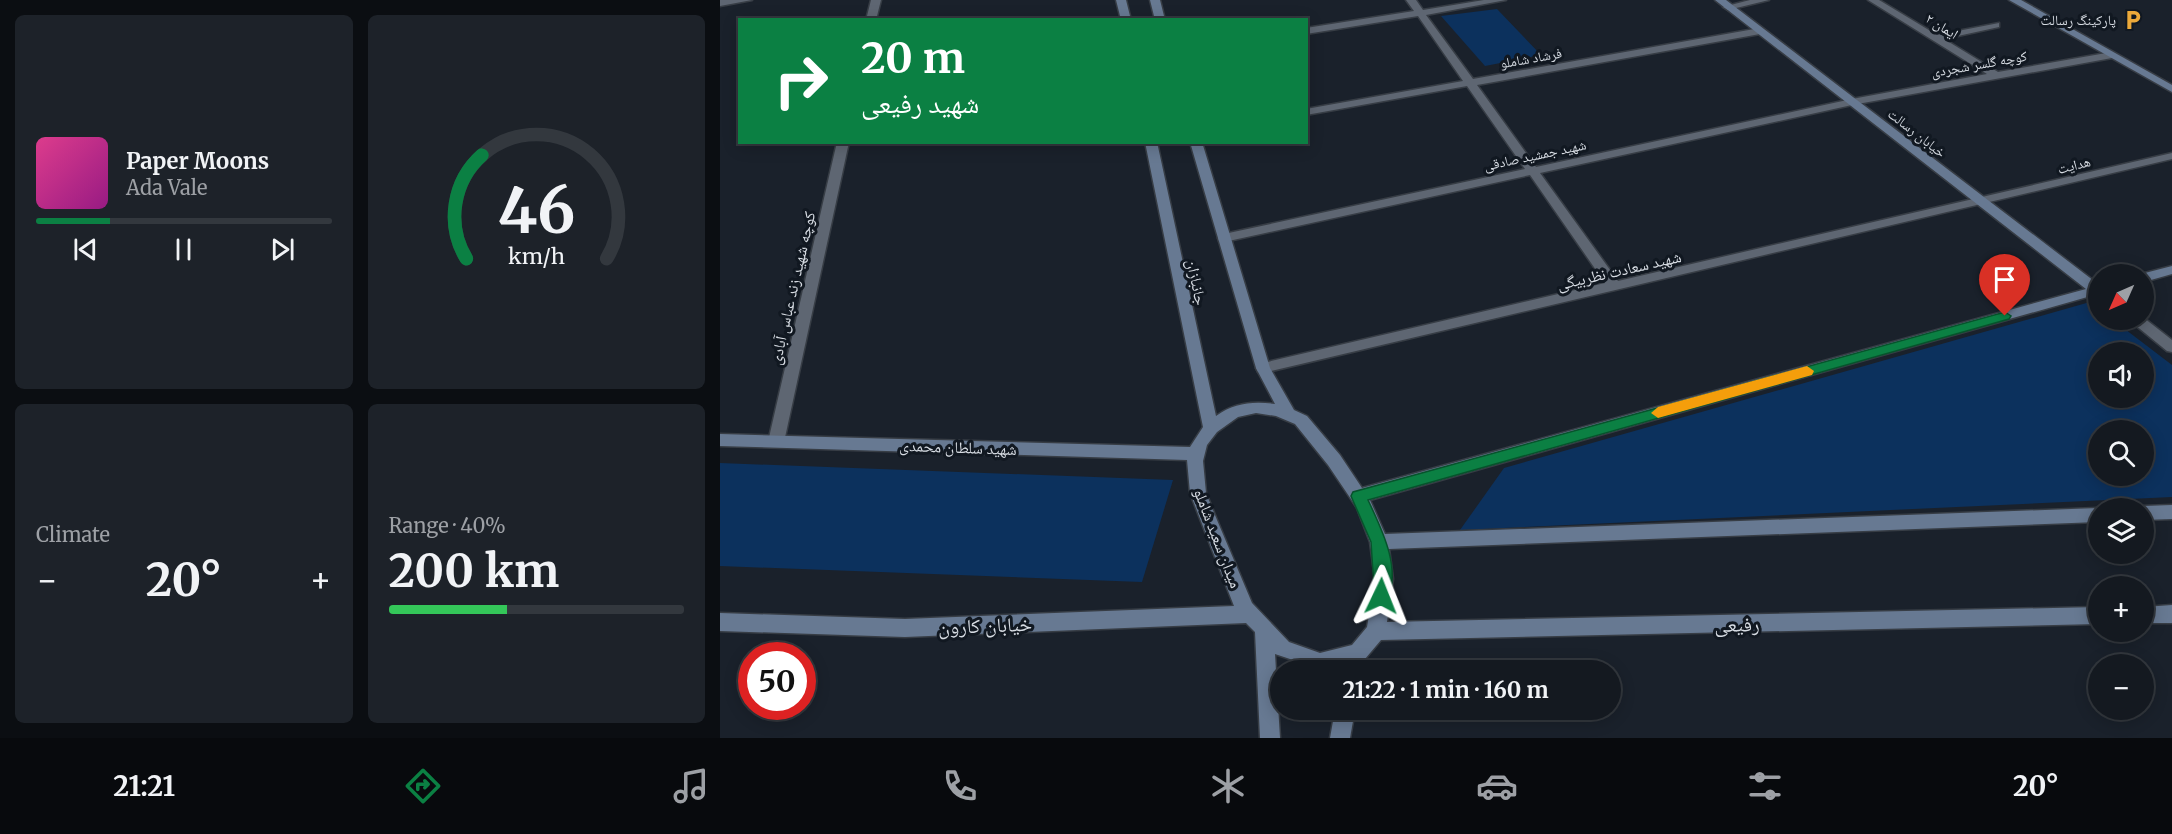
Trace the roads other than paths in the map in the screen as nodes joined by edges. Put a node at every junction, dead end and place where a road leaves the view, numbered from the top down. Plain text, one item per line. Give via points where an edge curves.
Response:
1 (747, 0) edge
2 (876, 0) edge
3 (1121, 0) edge
4 (1155, 0) edge
5 (1411, 0) edge
6 (1501, 0) edge
7 (1764, 0) edge
8 (1873, 0) edge
9 (2014, 0) edge
10 (720, 3) edge
11 (1724, 3) edge
12 (1420, 13) junction
13 (872, 18) edge
14 (1126, 18) edge
15 (1160, 18) edge
16 (1996, 25) dead end
17 (1308, 30) edge
18 (1760, 31) junction
19 (1936, 38) junction
20 (2112, 56) junction
21 (1997, 76) junction
22 (1470, 83) junction
23 (2172, 89) edge
24 (1852, 102) junction
25 (1308, 112) edge
26 (843, 144) edge
27 (1151, 144) edge
28 (1197, 144) edge
29 (2172, 156) edge
30 (1533, 171) junction
31 (1983, 202) junction
32 (1224, 238) junction
33 (2172, 270) edge
34 (2154, 275) edge
35 (2088, 282) edge
36 (1616, 287) junction
37 (2088, 293) edge
38 (2149, 330) edge
39 (2172, 347) edge
40 (1263, 369) junction
41 (1288, 414) junction
42 (1211, 428) junction
43 (720, 440) edge
44 (776, 442) junction
45 (1197, 454) junction
46 (1358, 496) junction
47 (2172, 512) edge
48 (2154, 513) edge
49 (2088, 514) edge
50 (1379, 542) junction
51 (1250, 614) junction
52 (2172, 614) edge
53 (2154, 615) edge
54 (2088, 616) edge
55 (720, 622) edge
56 (1264, 629) junction
57 (1376, 631) junction
58 (1314, 660) edge
59 (1354, 660) edge
60 (1343, 720) edge
61 (1270, 738) edge
62 (1340, 738) edge

1 - 10 street
2 - 13 street
3 - 14 street
4 - 15 street
5 - 12 street
6 - 12 street
7 - 11 street
8 - 19 street, ایمان ۲
9 - 20 street
11 - 18 street, خیابان رسالت
12 - 17 street
12 - 22 street
16 - 19 street
18 - 22 street, فرشاد شاملو
18 - 24 street, خیابان رسالت
19 - 21 street, ایمان ۲
20 - 21 street, کوچه گلسر شجردی
20 - 23 street
21 - 24 street, کوچه گلسر شجردی
22 - 25 street, فرشاد شاملو
22 - 30 street
24 - 30 street, شهید جمشید صادقی
24 - 31 street, خیابان رسالت
26 - 44 street, کوچه شهید زند عباس آبادی
27 - 42 street, جانبازان
28 - 32 street
29 - 31 street, هدایت
30 - 32 street, شهید جمشید صادقی
30 - 36 street
31 - 35 street, خیابان رسالت
31 - 36 street, شهید سعادت نظربیگی
32 - 40 street
33 - 34 street
36 - 40 street, شهید سعادت نظربیگی
37 - 46 street
38 - 39 street
40 - 41 street
41 - 42 street, میدان سعید شاملو via 1256,407 1233,412
41 - 46 street, میدان سعید شاملو via 1301,420
42 - 45 street, میدان سعید شاملو via 1199,442
43 - 44 street, شهید سلطان محمدی
44 - 45 street, شهید سلطان محمدی
45 - 51 street, میدان سعید شاملو via 1198,493
46 - 50 street, میدان سعید شاملو
47 - 48 street
49 - 50 street
50 - 57 street, میدان سعید شاملو via 1384,579
51 - 55 street, خیابان کارون via 905,628
51 - 56 street, میدان سعید شاملو
52 - 53 street
54 - 57 street, رفیعی
56 - 58 street, میدان سعید شاملو via 1283,649
56 - 61 street
57 - 59 street, میدان سعید شاملو
60 - 62 street

